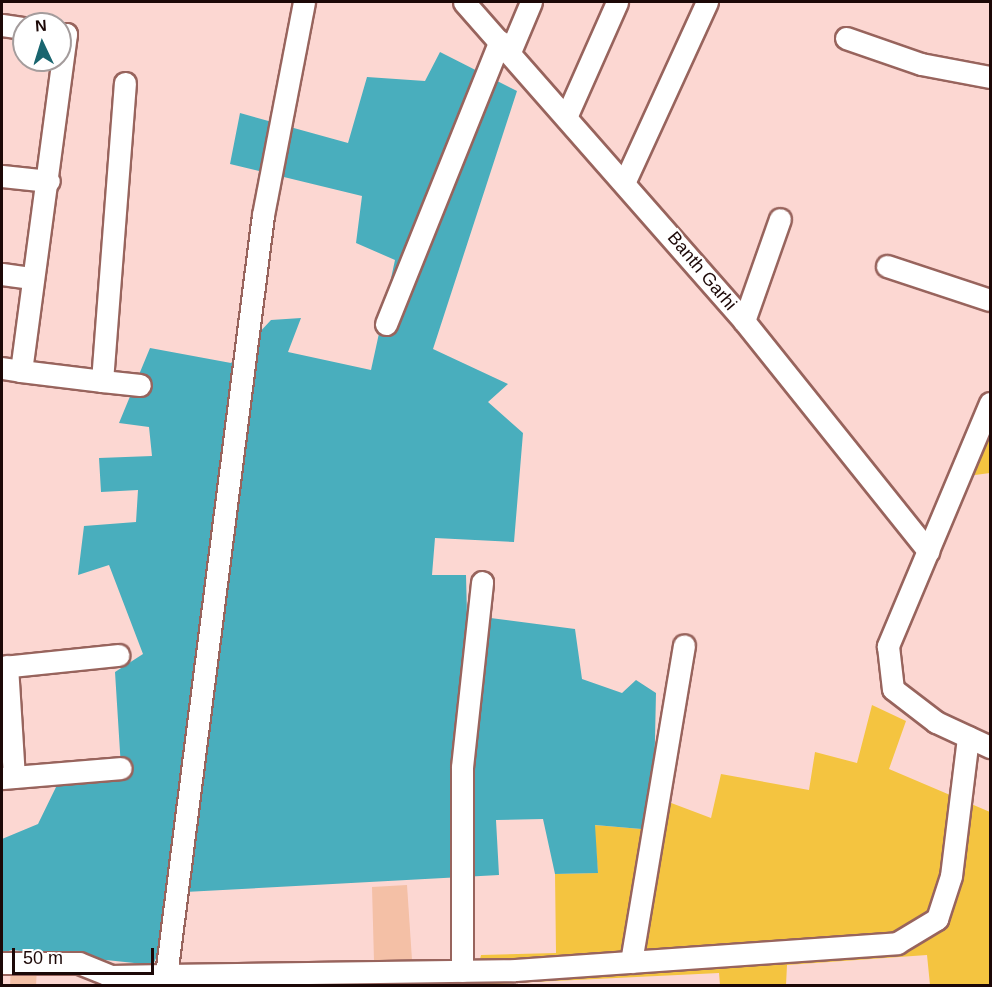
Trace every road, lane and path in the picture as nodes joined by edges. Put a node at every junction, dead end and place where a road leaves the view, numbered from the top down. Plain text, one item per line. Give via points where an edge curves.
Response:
1 (304, 2) edge
2 (464, 2) edge
3 (531, 2) edge
4 (617, 2) edge
5 (707, 2) edge
6 (846, 38) dead end
7 (505, 46) junction
8 (62, 72) edge
9 (990, 77) edge
10 (125, 83) dead end
11 (567, 115) junction
12 (2, 176) edge
13 (49, 181) junction
14 (625, 181) junction
15 (780, 219) dead end
16 (887, 266) dead end
17 (2, 274) edge
18 (32, 278) junction
19 (990, 300) edge
20 (744, 321) junction
21 (386, 324) dead end
22 (11, 369) edge
23 (102, 381) junction
24 (140, 385) dead end
25 (990, 403) edge
26 (928, 551) junction
27 (482, 582) dead end
28 (684, 645) dead end
29 (118, 655) dead end
30 (4, 666) edge
31 (968, 736) junction
32 (990, 747) edge
33 (121, 768) dead end
34 (8, 777) edge
35 (631, 962) junction
36 (2, 963) edge
37 (462, 971) junction
38 (166, 975) junction
39 (111, 981) edge

1 - 38 street via 263,215
2 - 7 street, Banth Garhi
3 - 7 street
4 - 11 street
5 - 14 street
6 - 9 street via 921,63
7 - 11 street, Banth Garhi
7 - 21 street
8 - 13 street
10 - 23 street
11 - 14 street, Banth Garhi
12 - 13 street
13 - 18 street
14 - 20 street, Banth Garhi
15 - 20 street
16 - 19 street
17 - 18 street
18 - 22 street
20 - 26 street, Banth Garhi
22 - 23 street
23 - 24 street
25 - 26 street
26 - 31 street via 888,646 893,689 936,722
27 - 37 street via 462,767
28 - 35 street
29 - 30 street
30 - 34 street
31 - 32 street
31 - 35 street via 951,876 937,919 897,943
33 - 34 street
35 - 37 street
36 - 39 street via 79,963
37 - 38 street
38 - 39 street

